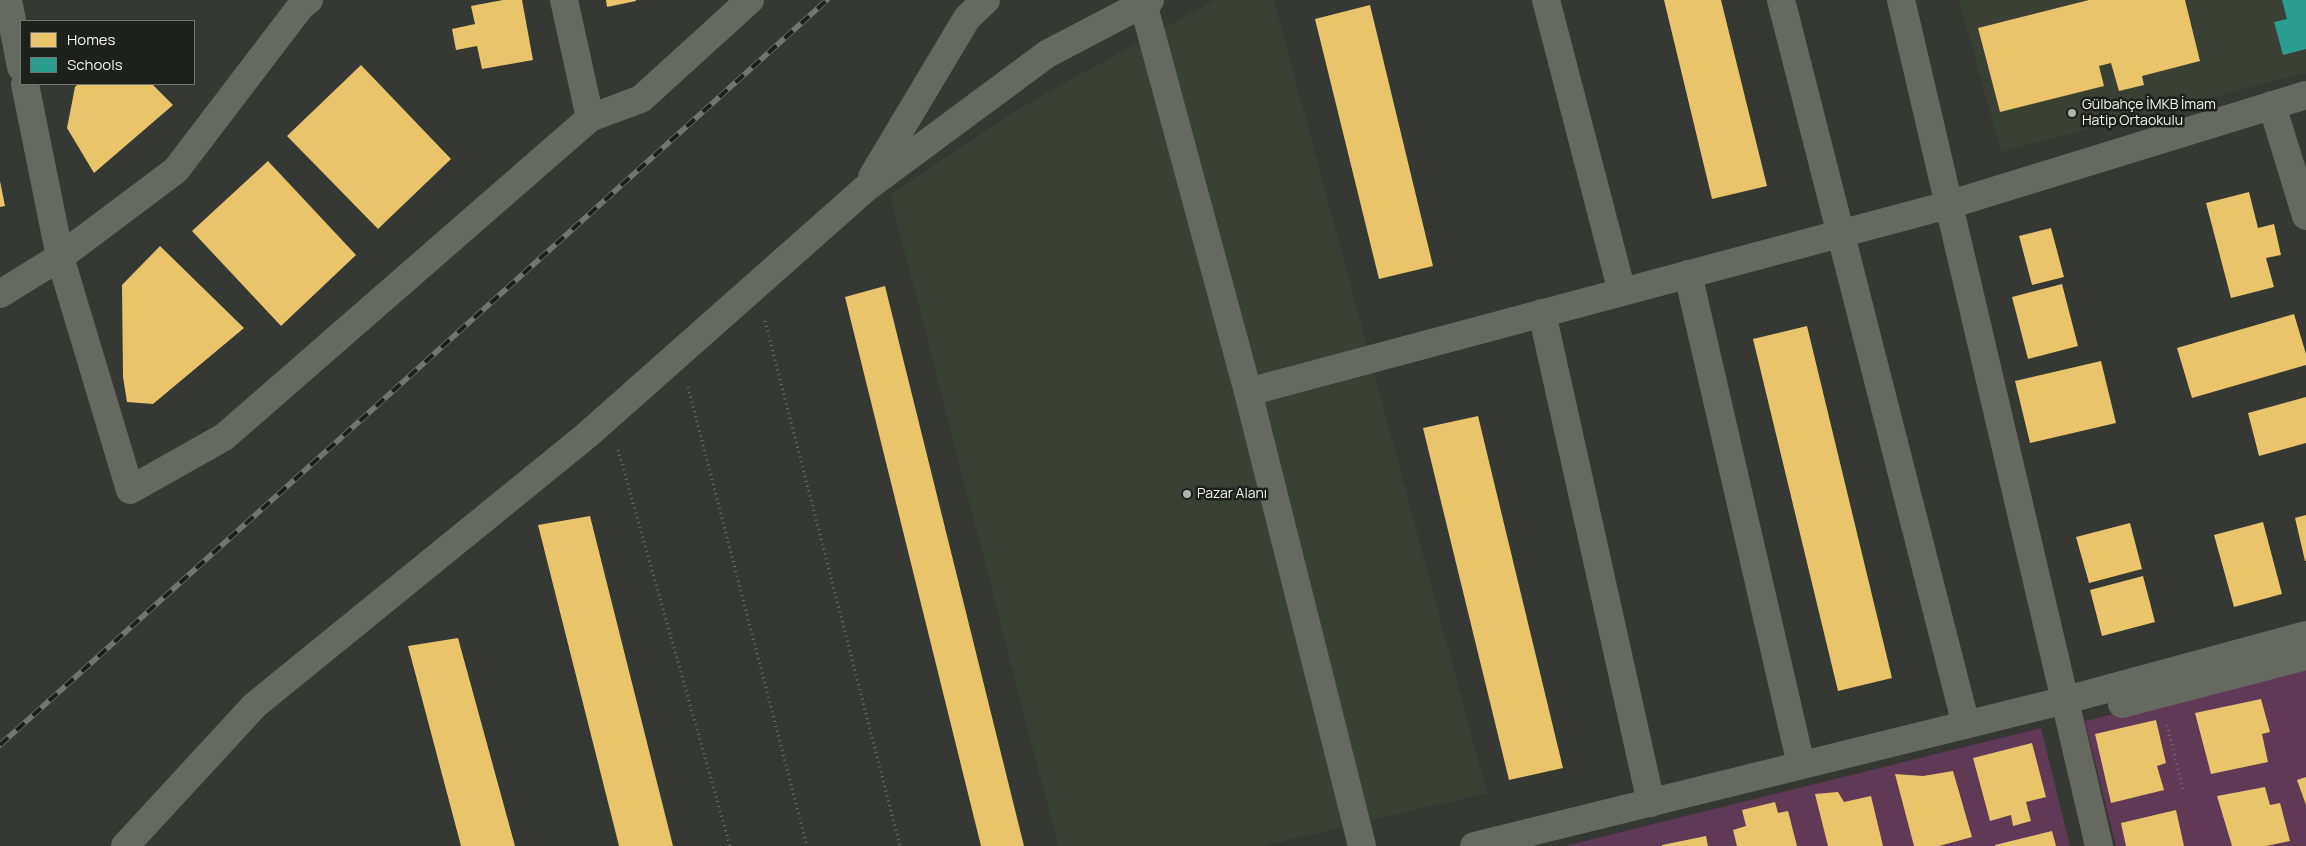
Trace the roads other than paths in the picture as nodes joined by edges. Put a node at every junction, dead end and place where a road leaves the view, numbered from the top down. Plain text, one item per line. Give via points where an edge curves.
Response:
1 (8, 0) edge
2 (309, 0) edge
3 (564, 0) edge
4 (750, 0) edge
5 (986, 0) edge
6 (1546, 0) edge
7 (1781, 0) edge
8 (1901, 0) edge
9 (1146, 2) edge
10 (20, 62) edge
11 (25, 85) edge
12 (2306, 95) edge
13 (2272, 105) junction
14 (590, 118) junction
15 (866, 188) junction
16 (1948, 205) junction
17 (2306, 216) edge
18 (1842, 234) junction
19 (60, 257) junction
20 (1688, 274) junction
21 (1622, 292) junction
22 (0, 294) edge
23 (1542, 313) junction
24 (1248, 392) junction
25 (2306, 635) edge
26 (2306, 656) edge
27 (2066, 700) junction
28 (2111, 706) dead end
29 (1966, 725) junction
30 (1801, 765) junction
31 (1651, 803) junction
32 (124, 846) edge
33 (1362, 846) edge
34 (1474, 846) edge
35 (2099, 846) edge

1 - 10 street
2 - 19 street via 301,6 176,170
3 - 14 street
4 - 14 street via 641,99
5 - 15 street via 967,18
6 - 21 street
7 - 18 street
8 - 16 street
9 - 15 street via 1047,54
9 - 24 street
11 - 19 street
12 - 13 street
13 - 16 street
13 - 17 street
14 - 19 street via 224,437 130,490
15 - 32 street via 609,416 255,706
16 - 18 street
16 - 27 street
18 - 20 street
18 - 29 street
19 - 22 street
20 - 21 street
20 - 30 street
21 - 23 street
23 - 24 street
23 - 31 street
24 - 33 street
25 - 27 street
26 - 28 street
27 - 29 street
27 - 35 street
29 - 30 street
30 - 31 street
31 - 34 street

